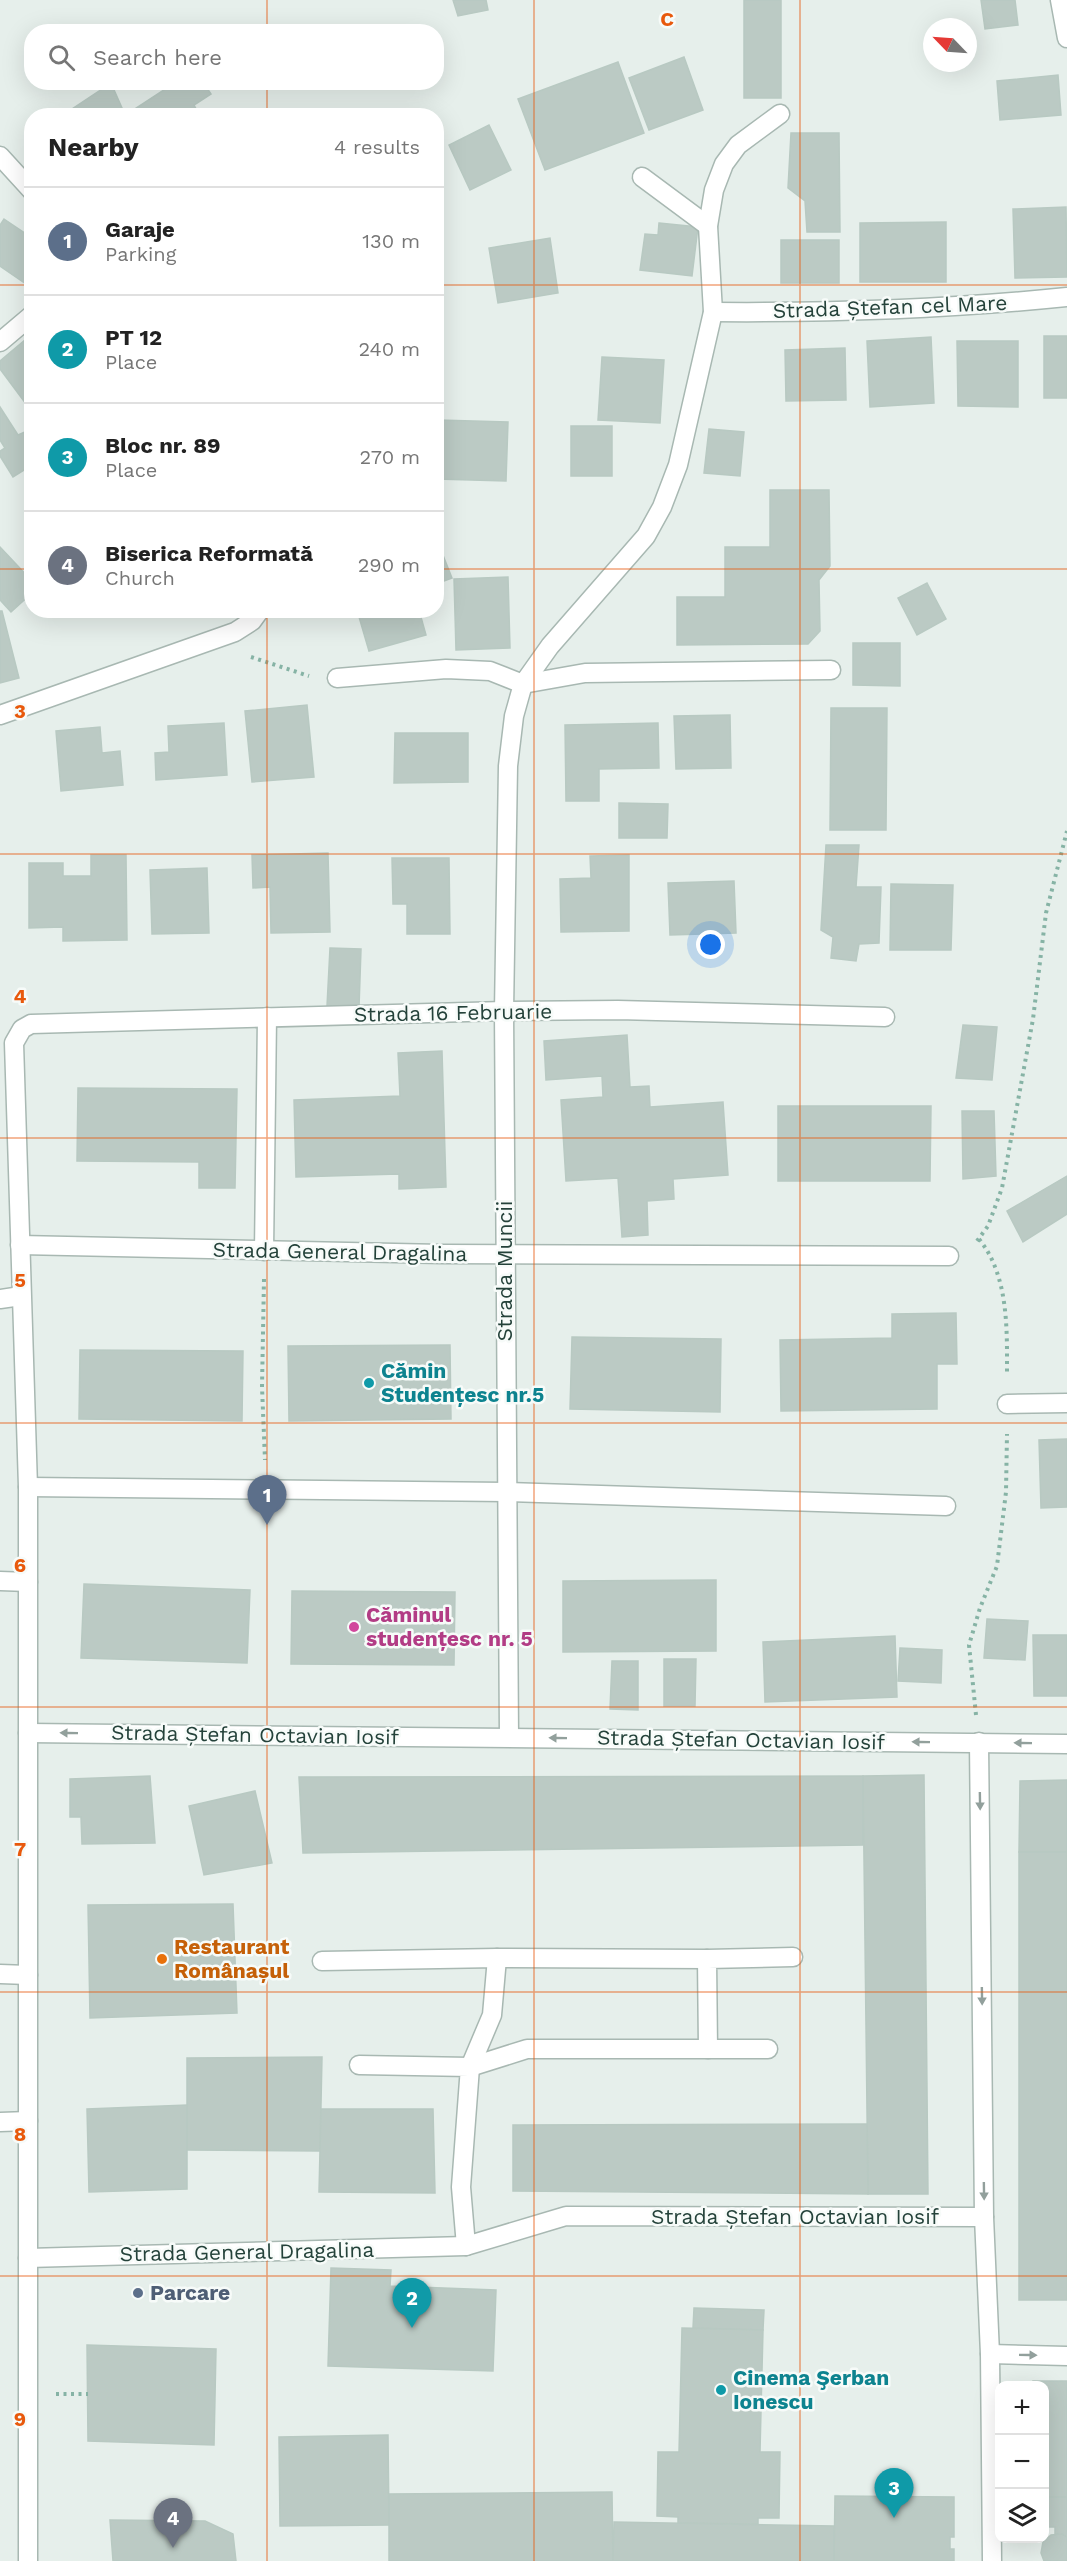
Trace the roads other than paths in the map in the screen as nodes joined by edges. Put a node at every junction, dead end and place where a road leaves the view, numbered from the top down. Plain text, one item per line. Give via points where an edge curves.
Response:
1 (1060, 0) edge
2 (1067, 38) edge
3 (780, 114) dead end
4 (0, 156) edge
5 (642, 177) dead end
6 (24, 182) edge
7 (708, 226) junction
8 (1067, 297) edge
9 (713, 312) junction
10 (24, 322) edge
11 (0, 342) edge
12 (254, 618) edge
13 (831, 670) dead end
14 (337, 678) road end
15 (523, 684) junction
16 (0, 715) edge
17 (504, 1011) junction
18 (267, 1017) junction
19 (885, 1017) dead end
20 (20, 1245) junction
21 (264, 1251) junction
22 (504, 1254) junction
23 (949, 1256) road end
24 (21, 1296) junction
25 (0, 1299) edge
26 (1067, 1403) edge
27 (1007, 1404) road end
28 (28, 1487) junction
29 (506, 1492) junction
30 (946, 1506) dead end
31 (0, 1581) edge
32 (28, 1582) junction
33 (28, 1733) junction
34 (509, 1737) junction
35 (979, 1742) junction
36 (1067, 1744) edge
37 (793, 1957) dead end
38 (497, 1958) junction
39 (707, 1959) junction
40 (322, 1961) dead end
41 (0, 1974) edge
42 (28, 1975) junction
43 (708, 2049) junction
44 (768, 2049) dead end
45 (359, 2065) dead end
46 (470, 2067) junction
47 (28, 2121) junction
48 (0, 2122) edge
49 (984, 2217) junction
50 (466, 2246) junction
51 (28, 2258) junction
52 (990, 2354) junction
53 (1067, 2356) edge
54 (28, 2561) edge
55 (992, 2561) edge

1 - 2 street
3 - 7 street via 738,145 724,164 714,190
4 - 6 street
5 - 7 street
7 - 9 street
8 - 9 street, Strada Ștefan cel Mare via 806,313
9 - 15 street via 678,465 662,507 646,536 550,646
10 - 11 street
12 - 16 street via 214,641
13 - 15 street via 585,673
14 - 15 street via 446,669 490,671
15 - 17 street, Strada Muncii via 514,716 508,766
17 - 18 street, Strada 16 Februarie
17 - 19 street, Strada 16 Februarie
17 - 22 street, Strada Muncii
18 - 20 street, Strada 16 Februarie via 31,1024 22,1029 14,1043
18 - 21 street
20 - 21 street, Strada General Dragalina
20 - 24 street
21 - 22 street, Strada General Dragalina
22 - 23 street, Strada General Dragalina
22 - 29 street, Strada Muncii
24 - 25 street
24 - 28 street
26 - 27 street
28 - 29 street
28 - 32 street
29 - 30 street
29 - 34 street, Strada Muncii
31 - 32 street
32 - 33 street
34 -> 33 street, Strada Ștefan Octavian Iosif
33 - 42 street
35 -> 34 street, Strada Ștefan Octavian Iosif
36 -> 35 street, Strada Ștefan Octavian Iosif
35 -> 49 street
37 - 39 street
38 - 39 street
38 - 40 street
38 - 46 street via 492,2015
39 - 43 street
41 - 42 street
42 - 47 street
43 - 44 street
43 - 46 street via 527,2049
45 - 46 street
46 - 50 street via 461,2187
47 - 48 street
47 - 51 street
49 - 50 street, Strada Ștefan Octavian Iosif via 566,2216
49 - 52 street
50 - 51 street, Strada General Dragalina
51 - 54 street
52 -> 53 street
52 - 55 street

